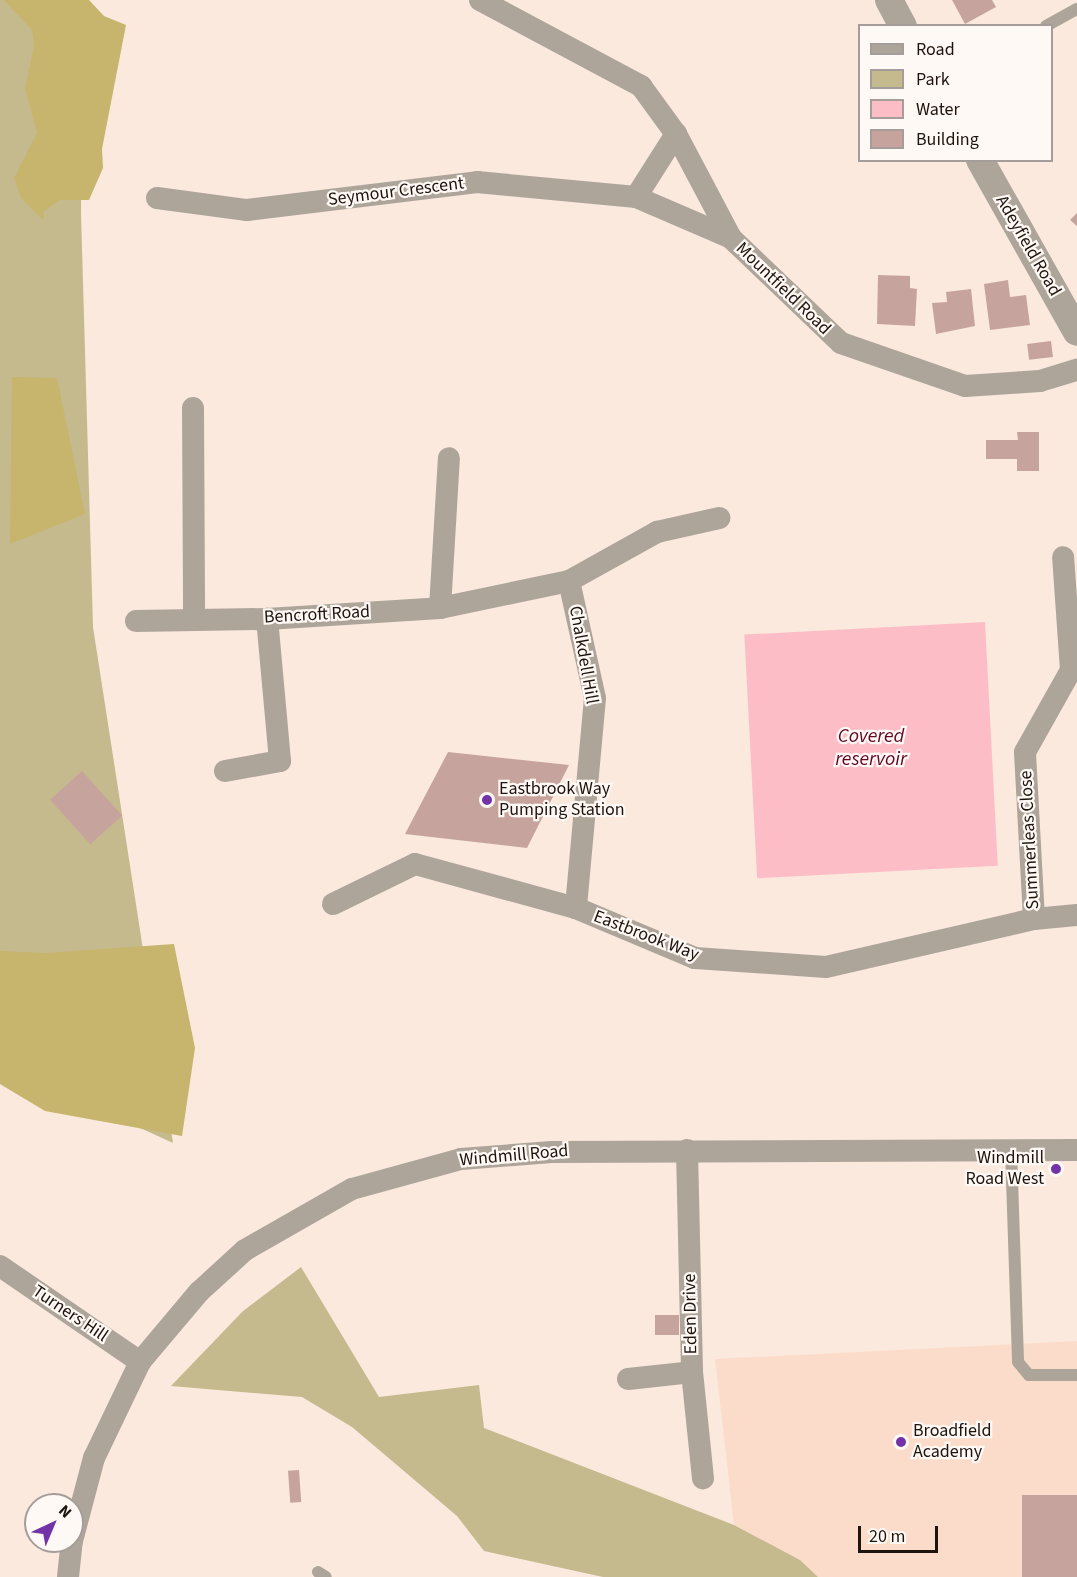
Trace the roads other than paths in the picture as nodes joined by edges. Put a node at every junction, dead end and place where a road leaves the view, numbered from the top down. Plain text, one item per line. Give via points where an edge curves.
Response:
1 (480, 0) edge
2 (889, 0) edge
3 (1077, 9) edge
4 (902, 24) edge
5 (1050, 24) edge
6 (676, 134) junction
7 (981, 162) edge
8 (636, 197) junction
9 (157, 198) dead end
10 (731, 238) junction
11 (1077, 332) edge
12 (1077, 370) edge
13 (193, 408) dead end
14 (449, 458) dead end
15 (719, 518) dead end
16 (1063, 557) dead end
17 (569, 581) junction
18 (440, 608) junction
19 (194, 618) junction
20 (267, 619) junction
21 (136, 621) dead end
22 (225, 771) dead end
23 (333, 903) dead end
24 (576, 908) junction
25 (1077, 915) edge
26 (1034, 919) junction
27 (1011, 1149) junction
28 (687, 1150) junction
29 (1077, 1150) edge
30 (0, 1266) edge
31 (140, 1362) junction
32 (692, 1372) junction
33 (1077, 1375) edge
34 (628, 1379) dead end
35 (703, 1478) dead end
36 (84, 1496) edge
37 (71, 1553) edge
38 (68, 1577) edge

1 - 6 street, Mountfield Road via 641,86
2 - 4 street
3 - 5 lane
6 - 8 street
6 - 10 street, Mountfield Road
7 - 11 street, Adeyfield Road
8 - 9 street, Seymour Crescent via 477,182 247,210
8 - 10 street, Seymour Crescent
10 - 12 street, Mountfield Road via 841,343 965,386 1040,381
13 - 19 street
14 - 18 street
15 - 17 street, Bencroft Road via 657,532
16 - 26 street, Summerleas Close via 1071,670 1025,752
17 - 18 street, Bencroft Road
17 - 24 street, Chalkdell Hill via 595,698
18 - 20 street, Bencroft Road
19 - 20 street, Bencroft Road
19 - 21 street, Bencroft Road
20 - 22 street via 280,761
23 - 24 street, Eastbrook Way via 415,864
24 - 26 street, Eastbrook Way via 695,958 826,967
25 - 26 street, Eastbrook Way
27 - 28 street, Windmill Road
27 - 29 street, Windmill Road
27 - 33 lane via 1018,1362 1029,1375
28 - 31 street, Windmill Road via 552,1152 461,1159 352,1189 244,1250 199,1292
28 - 32 street, Eden Drive
30 - 31 street, Turners Hill
31 - 36 street, Windmill Road via 94,1458
32 - 34 street
32 - 35 street, Eden Drive
37 - 38 street, Windmill Road

